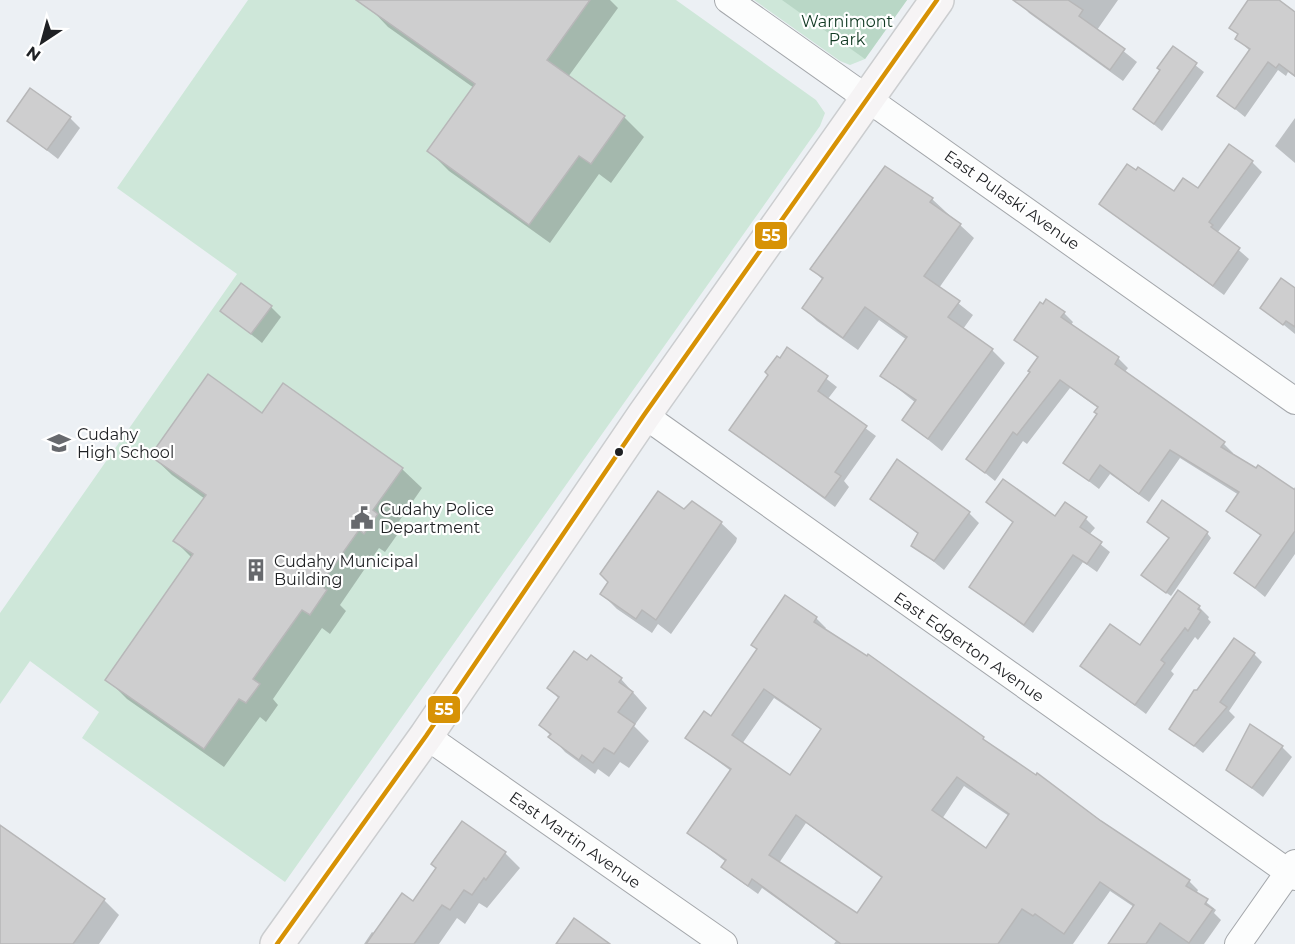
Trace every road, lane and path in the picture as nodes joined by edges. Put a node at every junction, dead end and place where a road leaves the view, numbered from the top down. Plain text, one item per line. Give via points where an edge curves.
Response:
1 (728, 0) edge
2 (937, 0) edge
3 (868, 98) junction
4 (1295, 401) edge
5 (644, 415) junction
6 (426, 736) junction
7 (1293, 871) edge
8 (277, 944) edge
9 (724, 944) edge
10 (1238, 944) edge

1 - 3 street, East Pulaski Avenue
2 - 3 main road
3 - 4 street, East Pulaski Avenue
3 - 5 main road
5 - 6 main road
5 - 7 street, East Edgerton Avenue
6 - 8 main road
6 - 9 street, East Martin Avenue
7 - 10 street

